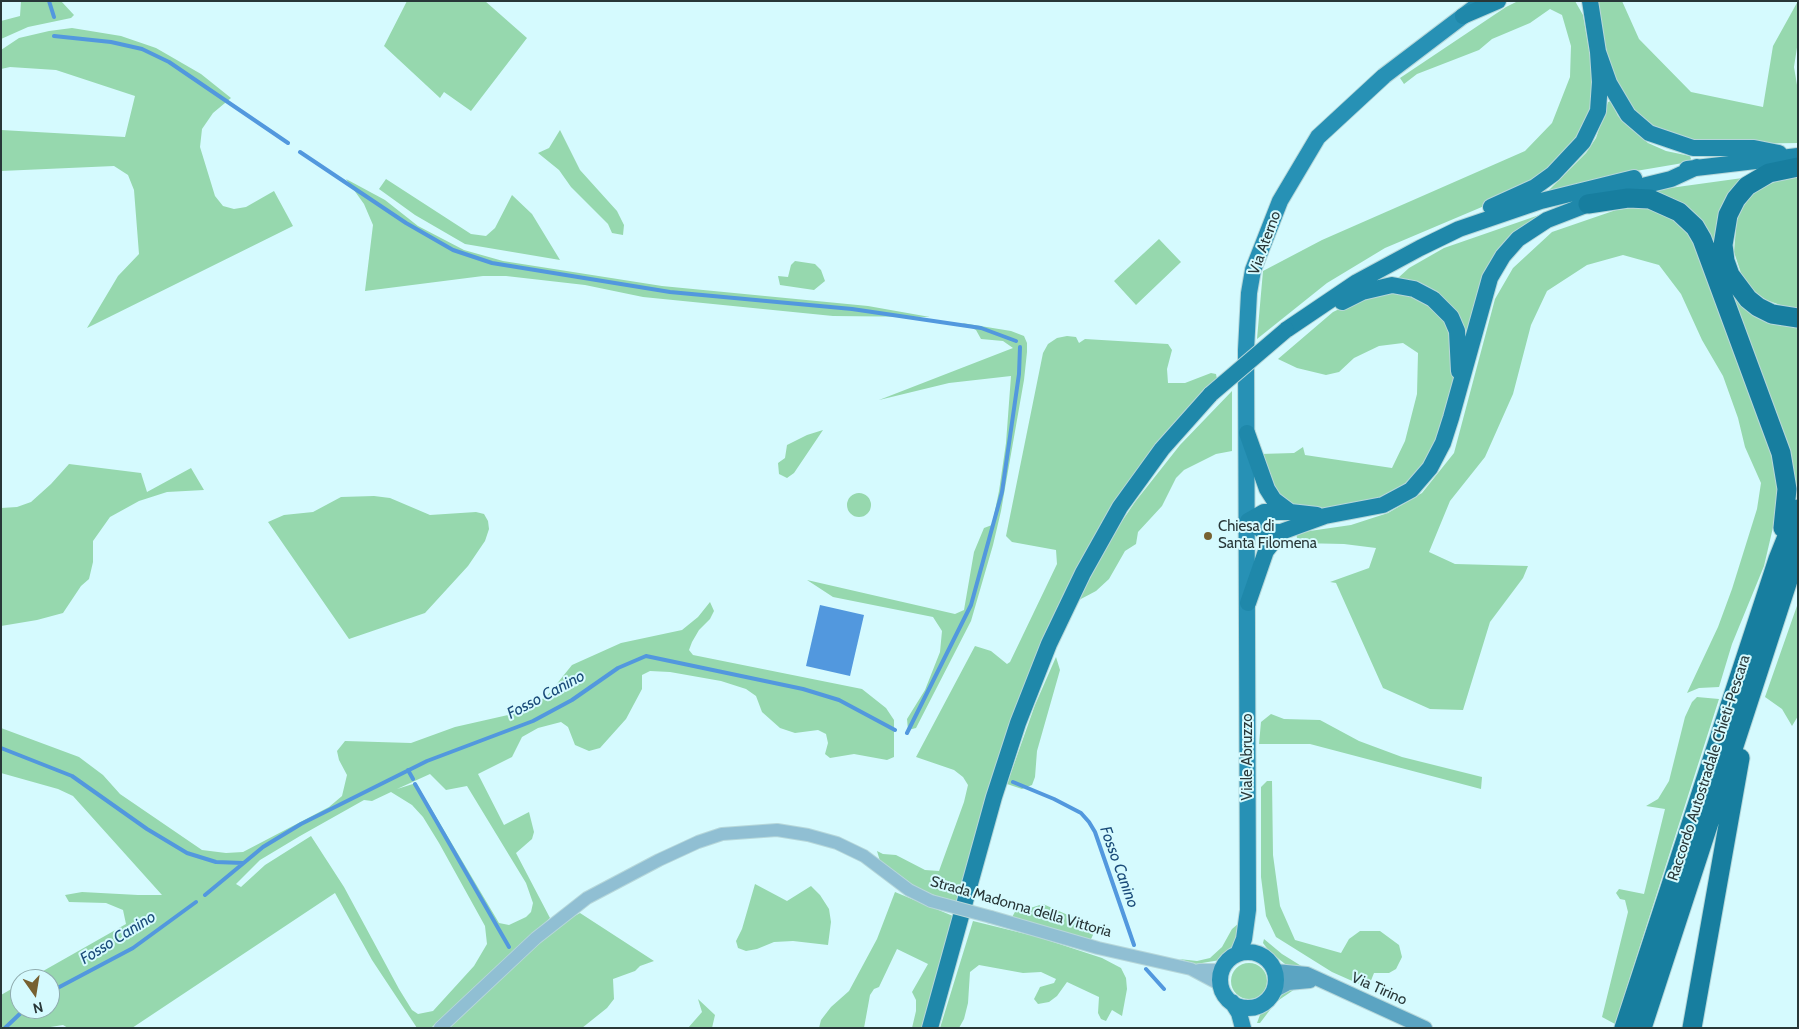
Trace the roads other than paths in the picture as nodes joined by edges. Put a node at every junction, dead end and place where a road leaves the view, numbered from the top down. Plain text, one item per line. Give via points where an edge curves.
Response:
1 (1483, 1) edge
2 (1498, 1) edge
3 (1581, 1) edge
4 (1590, 8) edge
5 (1463, 16) junction
6 (1598, 52) junction
7 (1796, 160) edge
8 (1697, 167) junction
9 (1588, 204) junction
10 (1384, 266) junction
11 (1303, 318) junction
12 (1798, 318) edge
13 (1458, 393) junction
14 (1247, 433) junction
15 (1798, 509) edge
16 (1290, 512) junction
17 (1325, 516) junction
18 (1248, 521) junction
19 (1281, 532) junction
20 (1798, 541) edge
21 (1789, 559) edge
22 (1248, 603) junction
23 (1760, 665) junction
24 (1248, 910) junction
25 (1238, 954) junction
26 (1261, 954) junction
27 (1275, 971) junction
28 (1222, 978) junction
29 (1320, 981) junction
30 (1275, 990) junction
31 (1232, 1002) junction
32 (1259, 1006) junction
33 (440, 1028) edge
34 (930, 1028) edge
35 (1243, 1028) edge
36 (1251, 1028) edge
37 (1425, 1028) edge
38 (1624, 1028) edge
39 (1642, 1028) edge
40 (1692, 1028) edge

1 - 5 main road, Via Aterno
2 - 5 highway
3 - 4 highway
4 - 6 highway
5 - 14 main road, Via Aterno via 1384,76 1318,137 1280,201 1253,270 1249,293
6 - 7 highway via 1628,115 1649,134 1693,148 1754,148
6 - 10 highway via 1598,111 1583,142 1563,165 1535,187 1402,244
7 - 8 highway
7 - 12 highway via 1747,186 1728,215 1723,245 1730,275 1748,299 1772,314
8 - 9 highway via 1671,179 1622,191
8 - 10 highway via 1611,182 1504,213 1439,238
9 - 13 highway via 1533,228 1503,256 1490,278
9 - 21 highway via 1628,198 1650,199 1679,212 1695,227 1781,453 1787,489
10 - 11 highway
11 - 13 highway via 1378,287 1403,286 1425,294 1441,305 1457,331
11 - 34 highway, bridge via 1211,394 1162,449 1120,507 1083,573 1049,644 1018,723 994,797
13 - 17 highway via 1443,443 1430,468 1411,490 1383,505
14 - 16 highway via 1267,489 1274,500
14 - 18 main road, Via Aterno
15 - 21 highway, Raccordo Autostradale Chieti-Pescara
16 - 17 highway
16 - 18 highway via 1264,512
17 - 19 highway
18 - 19 highway via 1265,532
18 - 22 main road, Via Aterno
19 - 22 highway via 1266,551
20 - 21 highway, Raccordo Autostradale Chieti-Pescara
21 - 23 highway, Raccordo Autostradale Chieti-Pescara
21 - 38 highway, Raccordo Autostradale Chieti-Pescara
22 - 24 main road, Viale Abruzzo
23 - 39 highway, Raccordo Autostradale Chieti-Pescara
23 - 40 highway via 1735,783
24 - 25 main road, Viale Abruzzo via 1244,940
24 - 26 main road, Viale Abruzzo
25 - 26 main road
25 - 28 main road via 1228,960
26 - 27 main road
27 - 29 main road, Via Tirino via 1303,973
27 - 30 main road
28 - 31 main road
28 - 33 street, Strada Madonna della Vittoria, bridge via 1098,948 931,901 909,890 864,856 837,843 808,834 777,830 722,834 698,842 587,898 536,938
29 - 30 main road, Via Tirino via 1296,981
29 - 37 main road, Via Tirino
30 - 32 main road
31 - 32 main road via 1240,1007
31 - 35 main road
32 - 36 main road

